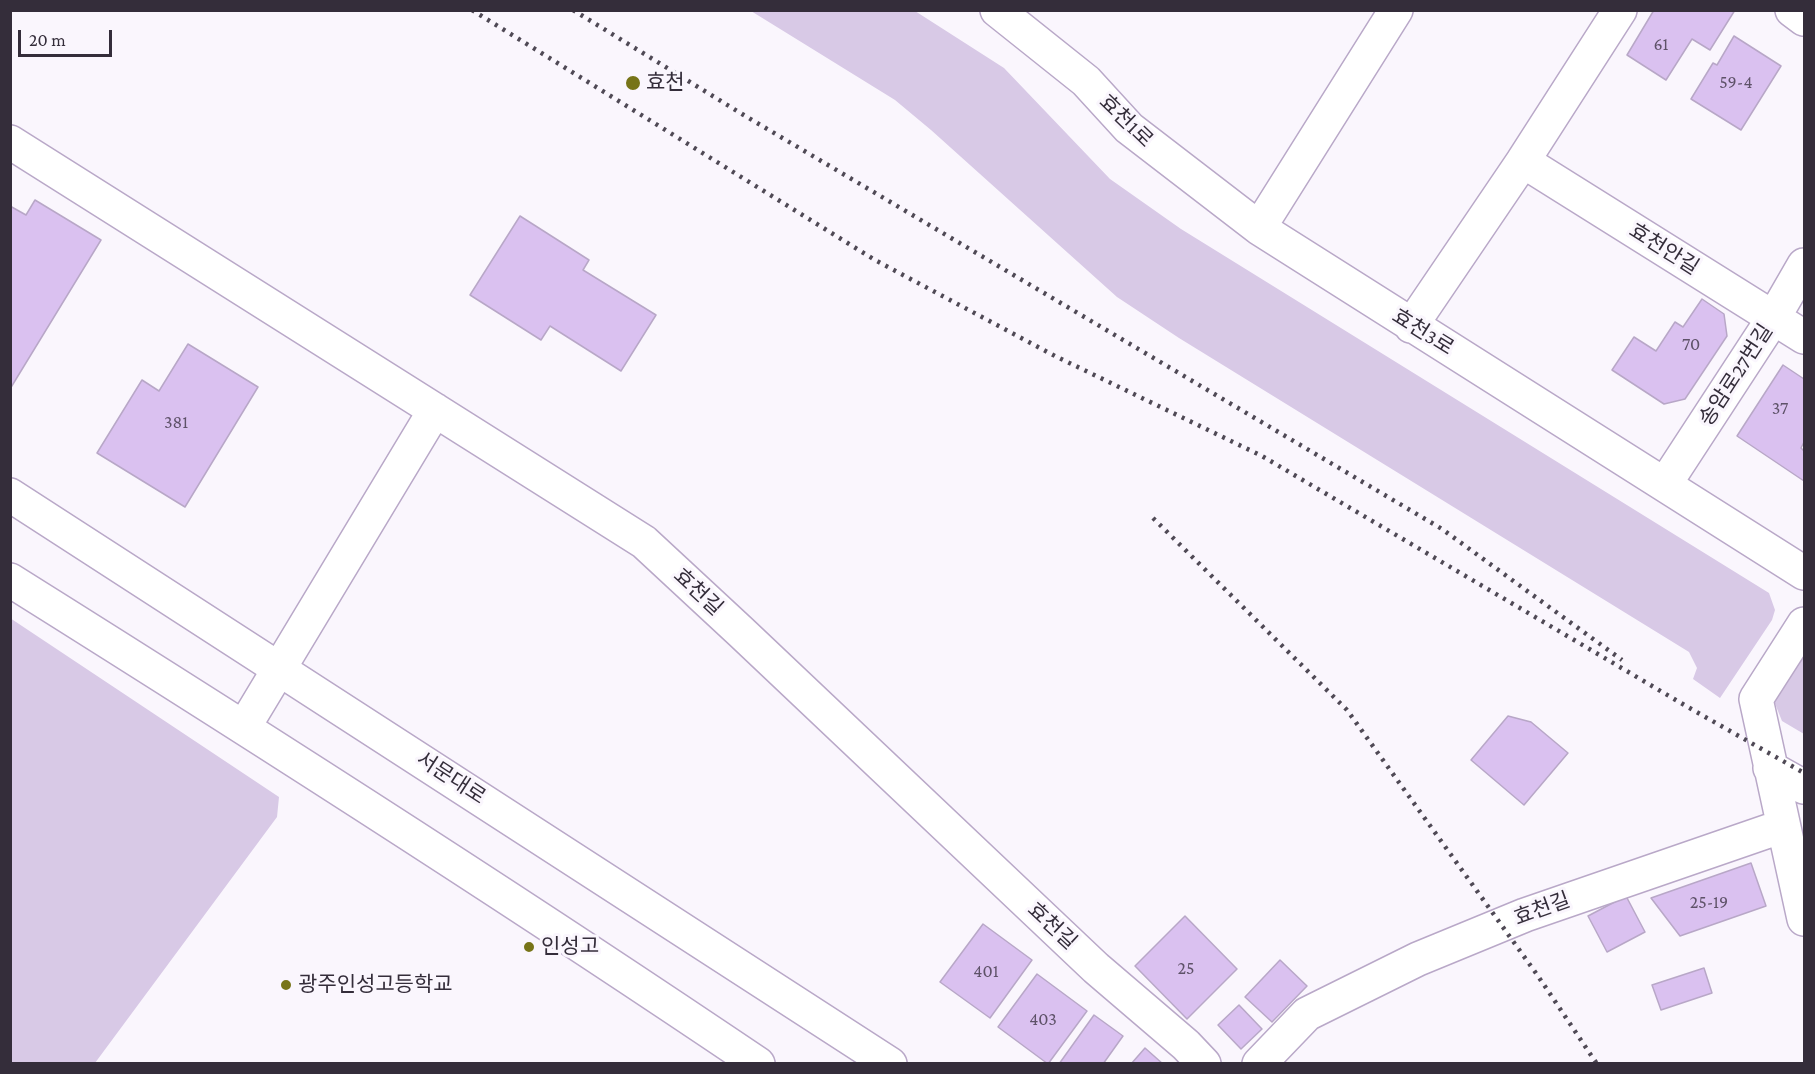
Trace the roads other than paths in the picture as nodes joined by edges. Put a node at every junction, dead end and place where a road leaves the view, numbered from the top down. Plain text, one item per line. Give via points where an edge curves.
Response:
1 (997, 10) edge
2 (1396, 10) edge
3 (1620, 10) edge
4 (1792, 10) edge
5 (1804, 19) edge
6 (10, 142) edge
7 (1523, 161) junction
8 (1259, 228) junction
9 (1804, 265) edge
10 (1774, 317) junction
11 (1411, 326) junction
12 (1804, 337) edge
13 (435, 410) junction
14 (1665, 484) junction
15 (10, 495) edge
16 (1804, 573) edge
17 (10, 580) edge
18 (1804, 624) edge
19 (280, 668) junction
20 (244, 727) junction
21 (1770, 768) junction
22 (1804, 787) edge
23 (1783, 826) junction
24 (1804, 919) edge
25 (758, 1064) edge
26 (890, 1064) edge
27 (1204, 1064) edge
28 (1259, 1064) edge

1 - 8 street, 효천1로 via 1086,81 1129,128
2 - 8 street
3 - 7 street
4 - 5 street
6 - 13 street, 효천길
7 - 10 street, 효천안길
7 - 11 street
8 - 11 street, 효천3로
9 - 10 street, 송암로27번길
10 - 12 street, 효천안길
10 - 14 street, 송암로27번길
11 - 14 street, 효천3로
13 - 19 street
13 - 27 street, 효천길 via 644,542 1096,968
14 - 16 street, 효천3로
15 - 19 street, 서문대로
17 - 20 street
18 - 21 street via 1756,699
19 - 20 street
19 - 26 street, 서문대로
20 - 25 street via 547,922
21 - 22 street
21 - 23 street
23 - 24 street
23 - 28 street, 효천길 via 1525,915 1418,959 1307,1014

